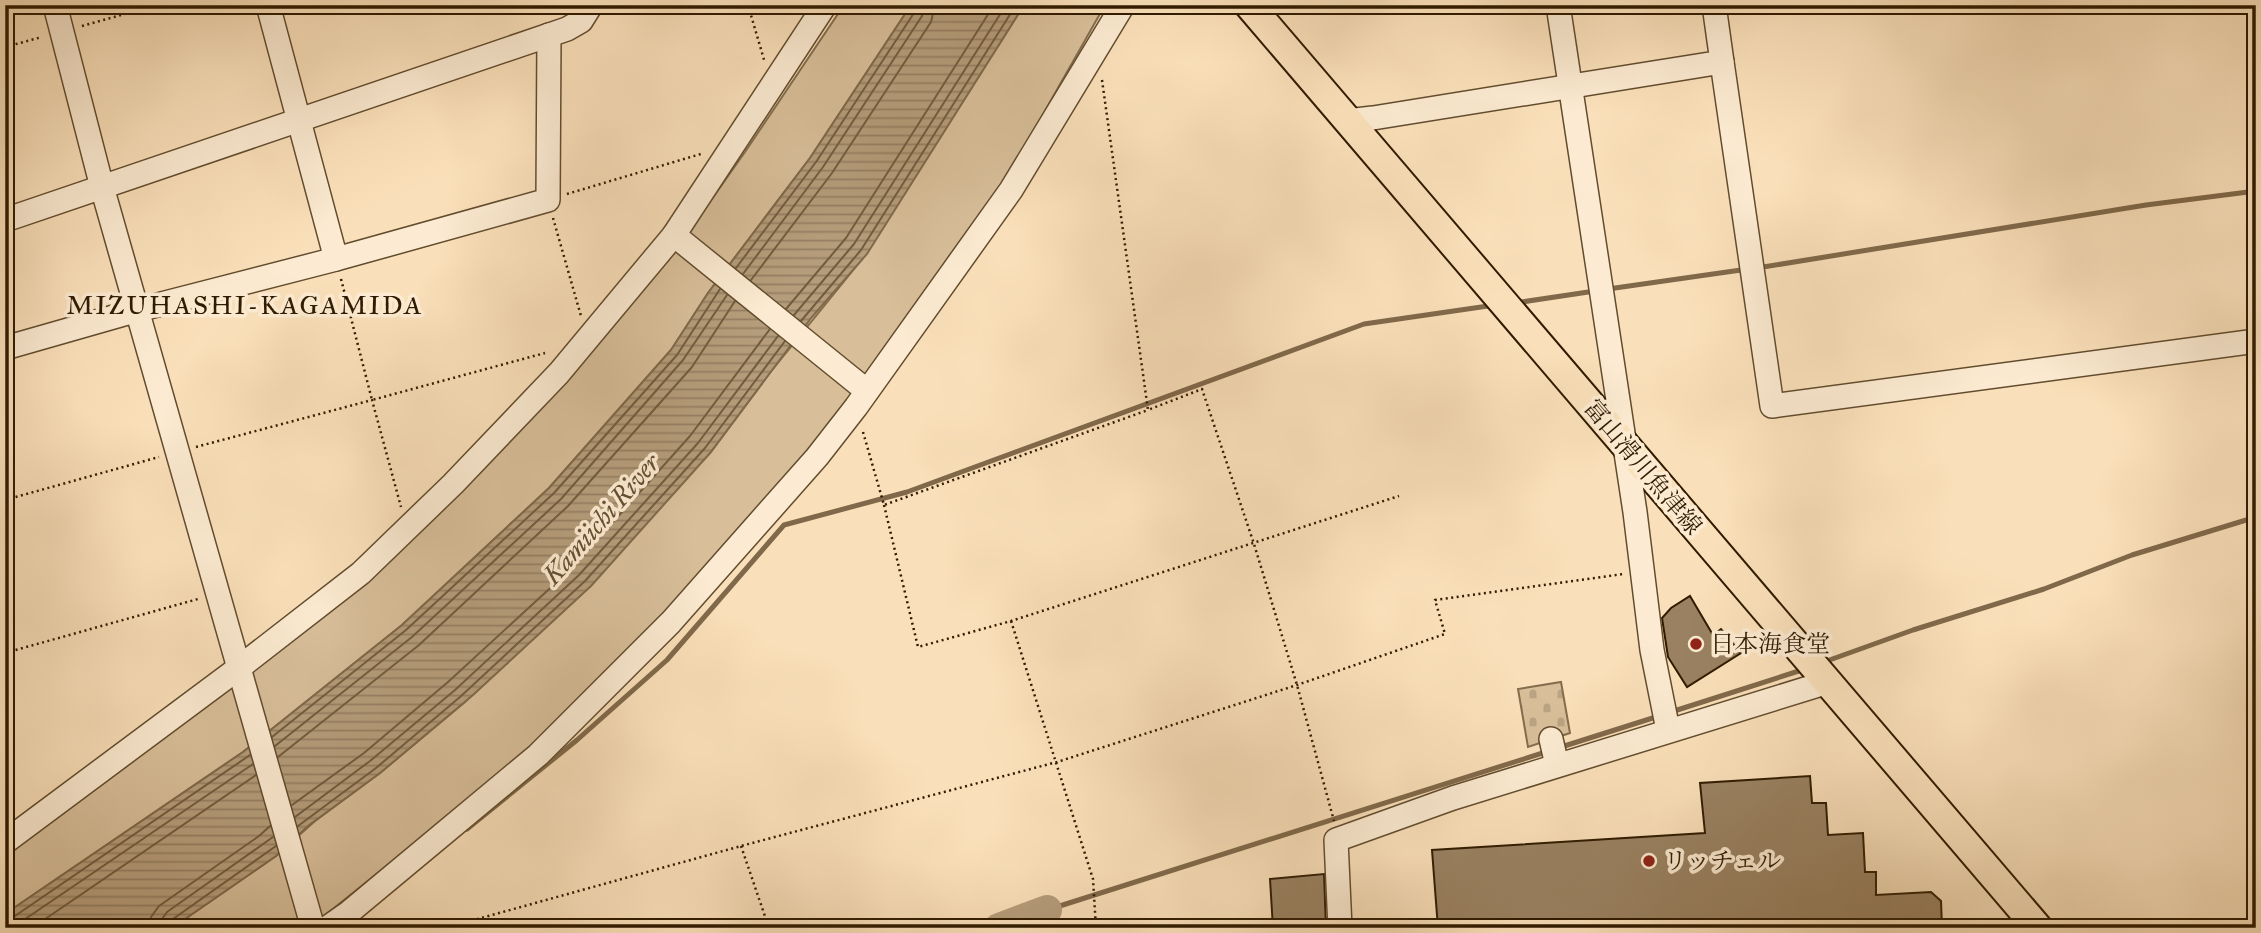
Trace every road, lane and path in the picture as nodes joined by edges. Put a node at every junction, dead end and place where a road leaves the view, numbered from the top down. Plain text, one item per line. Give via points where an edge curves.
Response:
1 (55, 5) edge
2 (157, 5) edge
3 (268, 5) edge
4 (591, 5) edge
5 (748, 5) edge
6 (825, 5) edge
7 (1123, 5) edge
8 (1249, 5) edge
9 (1558, 5) edge
10 (1714, 5) edge
11 (63, 31) junction
12 (549, 35) junction
13 (5, 47) edge
14 (1098, 49) junction
15 (1722, 62) junction
16 (778, 77) junction
17 (1570, 87) junction
18 (300, 120) junction
19 (1347, 121) junction
20 (704, 153) dead end
21 (102, 187) junction
22 (548, 200) junction
23 (5, 220) edge
24 (674, 236) junction
25 (336, 259) junction
26 (138, 310) junction
27 (587, 340) junction
28 (2256, 341) edge
29 (5, 348) edge
30 (545, 352) dead end
31 (862, 399) junction
32 (372, 400) junction
33 (1148, 410) junction
34 (1625, 444) junction
35 (178, 451) junction
36 (1399, 496) dead end
37 (5, 500) edge
38 (884, 505) junction
39 (401, 507) dead end
40 (1254, 544) junction
41 (1642, 572) junction
42 (219, 593) junction
43 (1011, 621) junction
44 (5, 653) edge
45 (1818, 671) junction
46 (242, 672) junction
47 (1297, 685) junction
48 (1667, 728) junction
49 (1551, 739) dead end
50 (1057, 762) junction
51 (1557, 765) junction
52 (1332, 812) dead end
53 (5, 842) edge
54 (740, 846) junction
55 (313, 928) edge
56 (327, 928) edge
57 (445, 928) edge
58 (769, 928) edge
59 (1096, 928) edge
60 (1340, 928) edge
61 (2038, 928) edge

1 - 11 street
2 - 11 path
3 - 18 street
4 - 12 street via 581,21
5 - 16 path via 767,70
6 - 16 street
7 - 14 street
8 - 19 main road, 富山滑川魚津線
9 - 17 street
10 - 15 street
11 - 13 path
11 - 21 street
12 - 18 street
12 - 22 street
14 - 31 street via 1011,190
14 - 33 path
15 - 17 street
15 - 28 street via 1772,406
16 - 24 street
17 - 19 street
17 - 34 street
18 - 21 street
18 - 25 street
19 - 34 main road, 富山滑川魚津線
20 - 22 path
21 - 23 street
21 - 26 street
22 - 25 street
22 - 27 path
24 - 27 street
24 - 31 street
25 - 26 street
25 - 32 path
26 - 29 street
26 - 35 street
27 - 46 street via 463,474 361,573
30 - 32 path
31 - 38 path
31 - 56 street via 817,457 671,622 538,755
32 - 35 path
32 - 39 path
33 - 38 path
33 - 40 path via 1202,389
34 - 41 street
34 - 45 main road, 富山滑川魚津線
35 - 37 path
35 - 42 street
36 - 40 path
38 - 43 path via 918,647
40 - 43 path
40 - 47 path
41 - 47 path via 1435,600 1445,634
41 - 48 street
42 - 44 path
42 - 46 street
43 - 50 path
45 - 48 street
45 - 61 main road, 富山滑川魚津線
46 - 53 street
46 - 55 street
47 - 50 path
47 - 52 path
48 - 51 street
49 - 51 street
50 - 54 path
50 - 59 path via 1093,879
51 - 60 street via 1336,840
54 - 57 path
54 - 58 path

